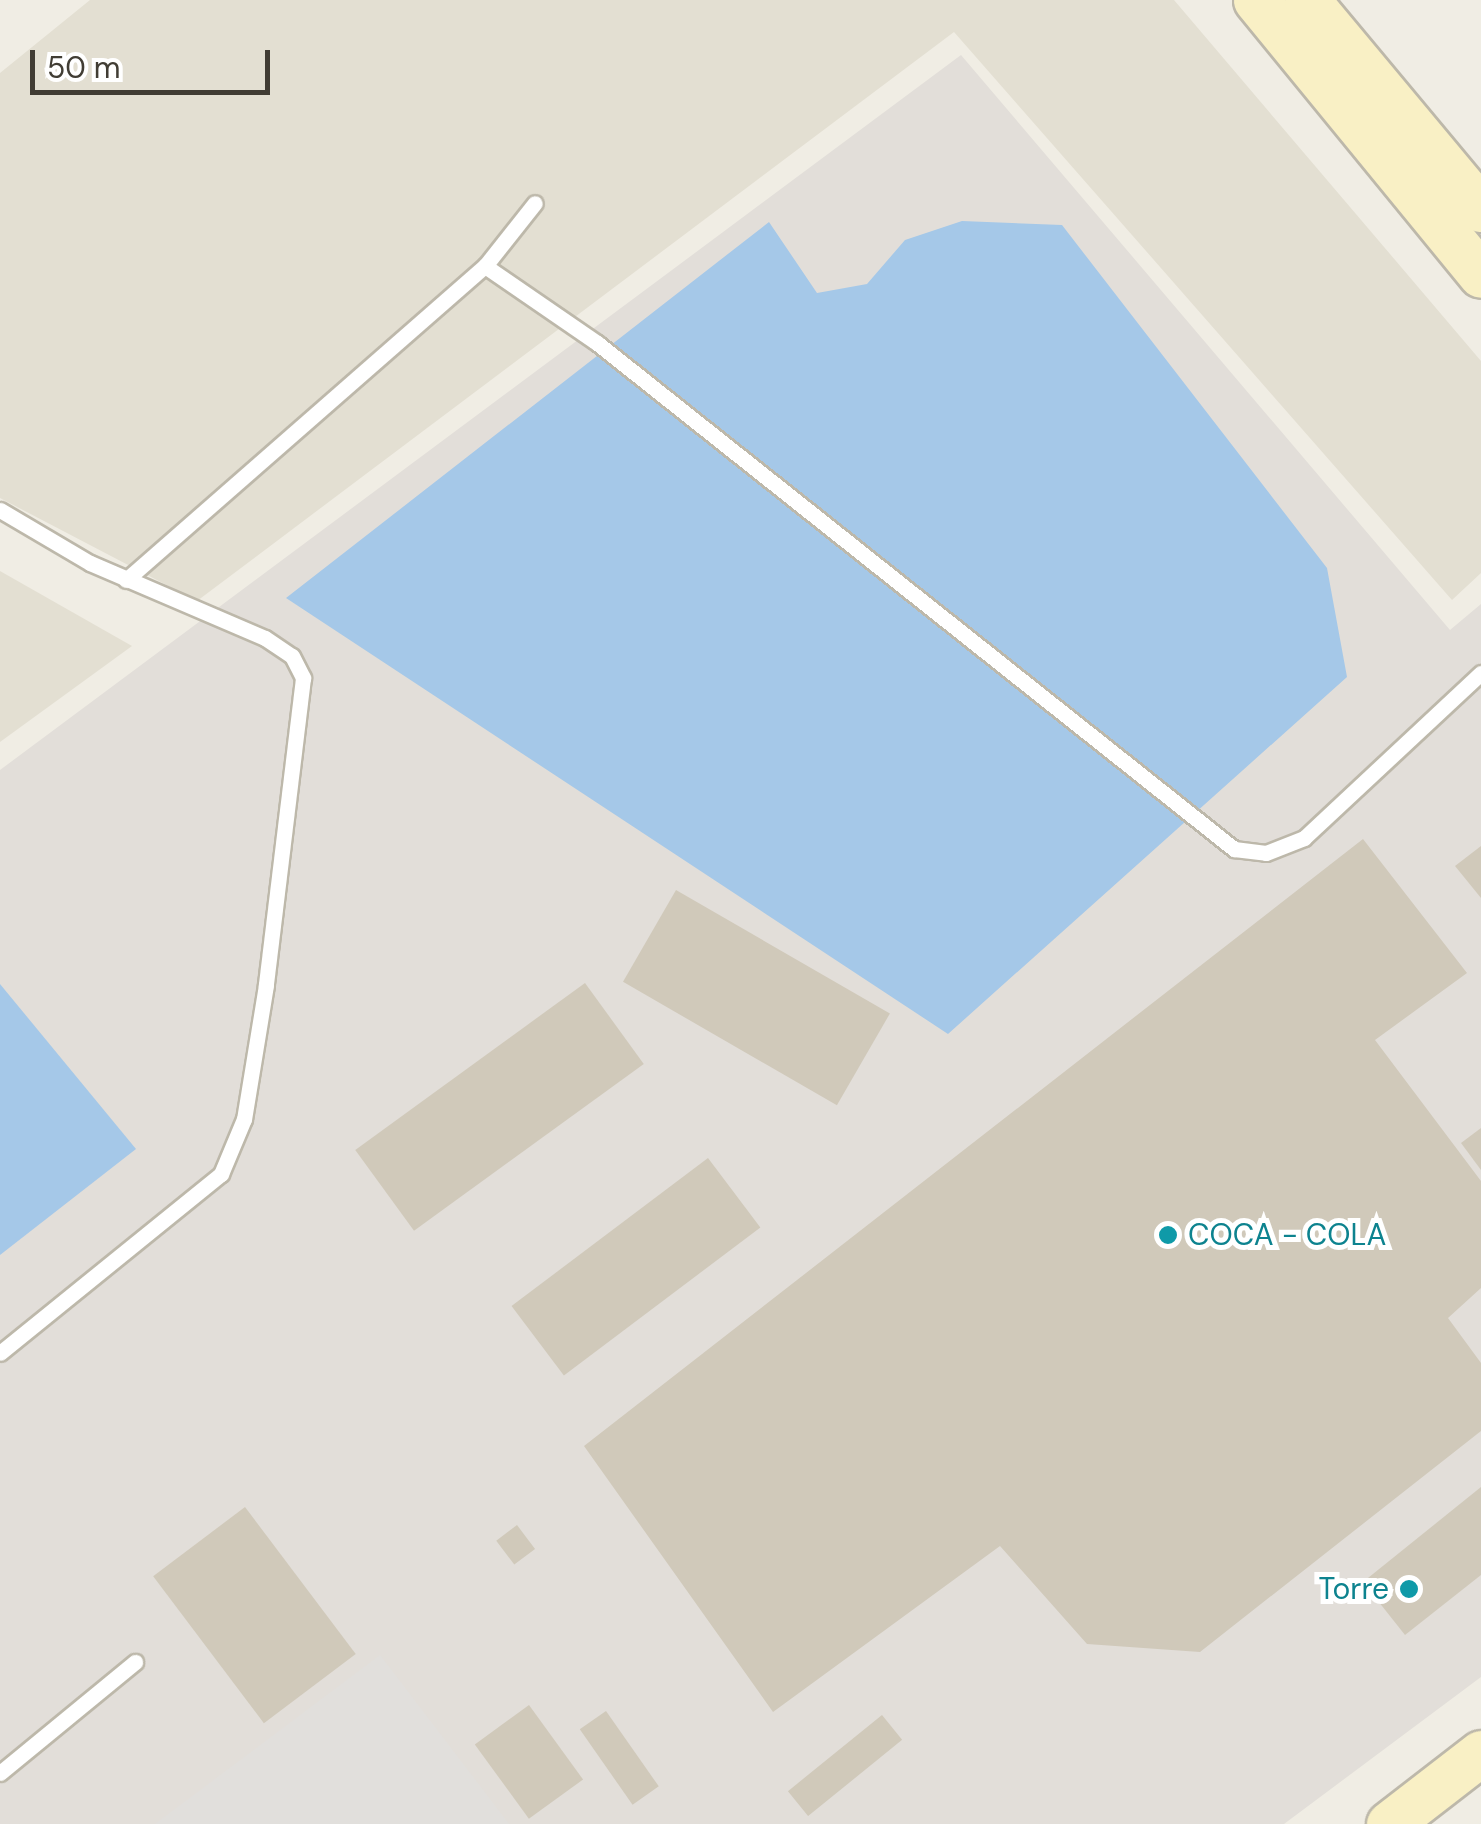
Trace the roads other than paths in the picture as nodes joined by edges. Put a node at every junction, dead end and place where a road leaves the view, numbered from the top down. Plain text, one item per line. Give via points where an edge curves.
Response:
1 (1256, 0) edge
2 (1307, 0) edge
3 (535, 203) dead end
4 (1481, 209) edge
5 (486, 266) junction
6 (1481, 275) edge
7 (0, 510) edge
8 (126, 580) junction
9 (1481, 673) edge
10 (0, 1352) edge
11 (136, 1662) dead end
12 (1481, 1753) edge
13 (0, 1774) edge
14 (1389, 1824) edge

1 - 6 main road
2 - 4 main road
3 - 5 lane
5 - 8 lane
5 - 9 lane via 597,343 1234,849 1266,852 1304,838
7 - 8 lane
8 - 10 lane via 265,638 292,656 303,678 266,986 244,1119 220,1174 125,1260
11 - 13 lane
12 - 14 main road

